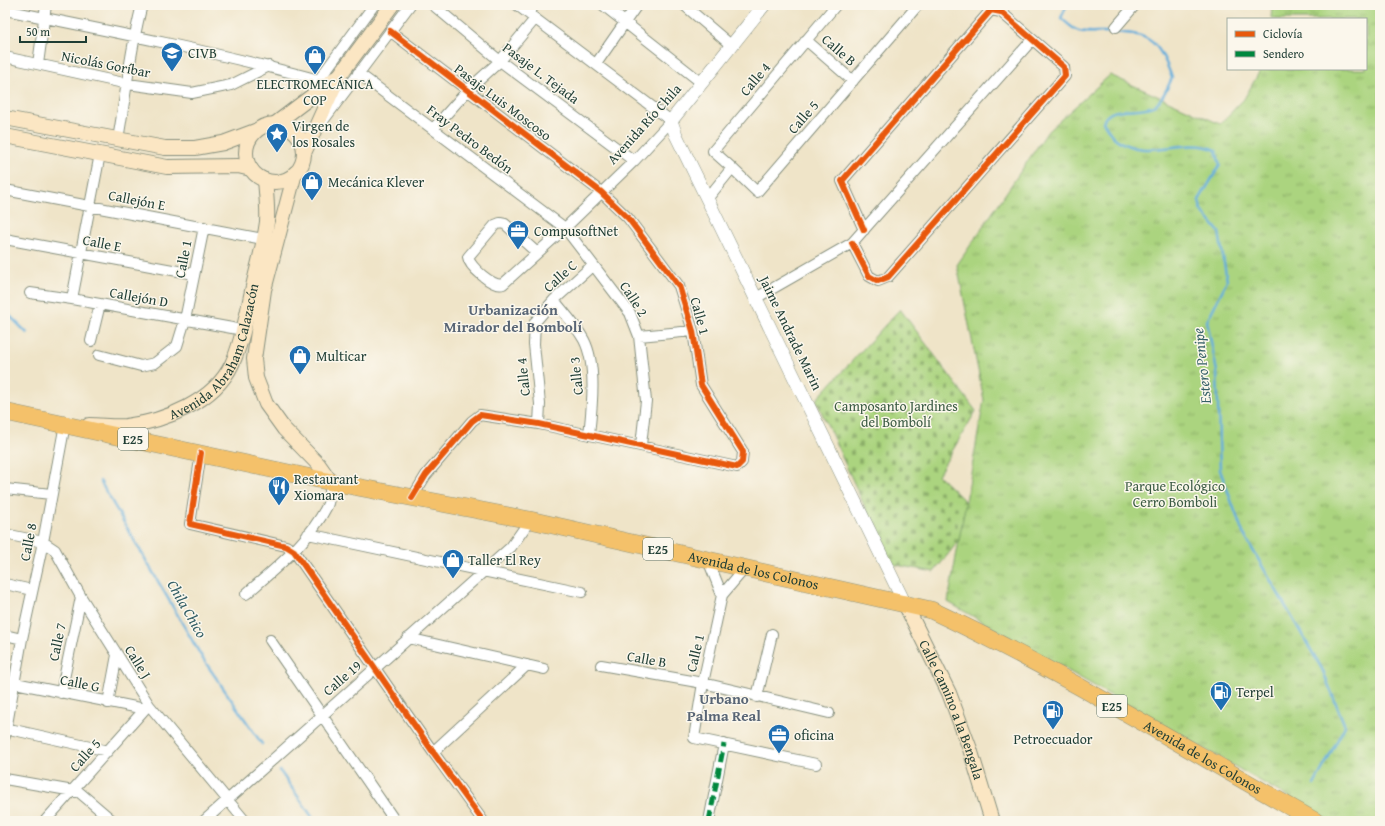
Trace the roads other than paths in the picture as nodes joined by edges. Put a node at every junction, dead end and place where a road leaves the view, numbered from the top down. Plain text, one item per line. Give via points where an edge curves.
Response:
1 (46, 5) edge
2 (142, 5) edge
3 (374, 5) edge
4 (392, 5) edge
5 (410, 5) edge
6 (433, 5) edge
7 (517, 5) edge
8 (535, 5) edge
9 (603, 5) edge
10 (637, 5) edge
11 (684, 5) edge
12 (836, 5) edge
13 (918, 5) edge
14 (1135, 5) edge
15 (761, 6) edge
16 (5, 10) edge
17 (532, 16) junction
18 (44, 18) junction
19 (625, 22) junction
20 (1116, 27) dead end
21 (390, 31) junction
22 (134, 36) junction
23 (806, 40) junction
24 (1032, 40) junction
25 (732, 46) junction
26 (5, 57) edge
27 (500, 61) junction
28 (38, 64) junction
29 (596, 64) junction
30 (270, 66) junction
31 (358, 73) junction
32 (339, 76) junction
33 (319, 80) junction
34 (853, 81) junction
35 (702, 83) junction
36 (128, 84) junction
37 (468, 90) junction
38 (292, 110) junction
39 (5, 118) edge
40 (671, 121) junction
41 (275, 124) junction
42 (433, 130) junction
43 (255, 131) junction
44 (313, 135) junction
45 (5, 136) edge
46 (118, 140) junction
47 (304, 153) junction
48 (100, 154) junction
49 (634, 161) junction
50 (732, 168) junction
51 (251, 169) junction
52 (296, 173) junction
53 (265, 180) junction
54 (5, 190) edge
55 (601, 192) junction
56 (707, 198) junction
57 (90, 206) junction
58 (204, 227) junction
59 (565, 228) junction
60 (864, 230) junction
61 (5, 239) edge
62 (263, 239) junction
63 (852, 244) junction
64 (536, 252) junction
65 (81, 254) junction
66 (593, 265) junction
67 (194, 274) junction
68 (30, 293) dead end
69 (756, 298) junction
70 (72, 299) junction
71 (554, 300) junction
72 (100, 304) junction
73 (185, 320) junction
74 (533, 327) joint
75 (242, 330) junction
76 (693, 331) junction
77 (639, 336) junction
78 (91, 341) dead end
79 (99, 356) dead end
80 (5, 412) edge
81 (65, 424) junction
82 (539, 424) junction
83 (589, 435) junction
84 (641, 445) junction
85 (201, 453) junction
86 (331, 482) junction
87 (5, 489) edge
88 (51, 494) junction
89 (412, 498) junction
90 (530, 520) junction
91 (5, 534) edge
92 (308, 534) junction
93 (43, 542) junction
94 (294, 551) junction
95 (708, 560) junction
96 (745, 568) junction
97 (483, 571) junction
98 (5, 584) edge
99 (32, 590) junction
100 (582, 592) dead end
101 (246, 594) dead end
102 (722, 595) junction
103 (81, 597) junction
104 (904, 602) junction
105 (772, 634) dead end
106 (5, 635) edge
107 (408, 638) junction
108 (22, 639) junction
109 (270, 640) dead end
110 (117, 655) junction
111 (527, 665) junction
112 (601, 665) dead end
113 (375, 668) junction
114 (544, 669) dead end
115 (10, 682) edge
116 (702, 683) junction
117 (60, 693) junction
118 (758, 697) junction
119 (108, 703) junction
120 (147, 707) junction
121 (829, 713) dead end
122 (322, 714) junction
123 (6, 731) edge
124 (724, 744) junction
125 (108, 751) junction
126 (433, 752) junction
127 (816, 764) dead end
128 (5, 779) edge
129 (72, 790) junction
130 (227, 799) junction
131 (45, 821) edge
132 (113, 821) edge
133 (204, 821) edge
134 (245, 821) edge
135 (395, 821) edge
136 (483, 821) edge
137 (709, 821) edge
138 (992, 821) edge
139 (1315, 821) edge

1 - 18 street
2 - 22 street
3 - 33 street
4 - 32 main road
5 - 21 street
6 - 27 street, Pasaje L. Tejada
7 - 17 street
8 - 17 street
9 - 19 street
10 - 19 street
11 - 25 street
12 - 23 street, Calle 4
13 - 34 street, Calle 5
14 - 20 street
15 - 25 street, Avenida Río Chila
16 - 18 street
17 - 27 street
17 - 29 street
18 - 22 street
18 - 28 street
19 - 29 street
19 - 35 street
21 - 31 street
21 - 37 street, Pasaje Luis Moscoso
22 - 30 street
22 - 36 street
23 - 34 street, Calle B
23 - 50 street, Calle 4 via 713,151
24 - 60 street
24 - 60 street via 1001,12 992,10 842,181
24 - 63 street via 1064,67 1065,76 888,277 878,281 870,276
25 - 35 street, Avenida Río Chila
26 - 28 street, Nicolás Goríbar
27 - 37 street
27 - 49 street, Pasaje L. Tejada
28 - 36 street, Nicolás Goríbar
29 - 40 street
30 - 33 street
30 - 36 street, Nicolás Goríbar via 231,85 192,93
31 - 42 street, Fray Pedro Bedón
31 - 44 street
32 - 38 main road
32 - 44 main road
33 - 38 street
34 - 50 street, Calle 5 via 757,192
35 - 40 street, Avenida Río Chila
36 - 46 street
37 - 42 street
37 - 55 street, Pasaje Luis Moscoso
38 - 41 main road
39 - 46 main road
40 - 49 street, Avenida Río Chila
40 - 56 street, Jaime Andrade Marin
41 - 43 main road via 266,125
41 - 47 main road via 293,130 302,142
42 - 59 street, Fray Pedro Bedón
43 - 46 main road via 223,143 195,148 165,148
43 - 51 main road via 246,147
44 - 47 main road
45 - 48 main road
47 - 52 main road via 302,164
48 - 51 main road via 167,167 238,166
48 - 57 street
49 - 55 street, Avenida Río Chila
50 - 56 street
51 - 53 main road
52 - 53 main road via 279,182
52 - 86 main road, Avenida Abraham Calazacón via 264,290 254,359 256,378 266,404 284,429 319,465
53 - 62 main road, Avenida Abraham Calazacón via 267,211
54 - 57 street, Callejón E
55 - 59 street, Avenida Río Chila
55 - 76 street, Calle 1 via 628,218 678,286
56 - 69 street, Jaime Andrade Marin
57 - 58 street, Callejón E
57 - 65 street
58 - 62 street, Callejón E
58 - 67 street, Calle 1
59 - 64 street, Avenida Río Chila
59 - 66 street, Calle 2
60 - 63 street
61 - 65 street, Calle E
62 - 75 main road, Avenida Abraham Calazacón
63 - 69 street
64 - 64 street, Avenida Río Chila via 505,224 500,223 495,225 468,257 470,264 490,282 500,285
65 - 67 street, Calle E
65 - 70 street
66 - 71 street, Calle C
66 - 77 street, Calle 2 via 630,313
67 - 73 street, Calle 1
68 - 70 street, Callejón D
69 - 104 street, Jaime Andrade Marin
70 - 72 street, Callejón D
71 - 74 street, Calle C via 537,318
71 - 83 street, Calle 3 via 579,331 588,350 593,398
72 - 73 street, Callejón D
72 - 78 street
73 - 75 street, Callejón D
73 - 79 street, Calle 1 via 177,346 155,363 141,366
74 - 82 street, Calle 4 via 540,404
75 - 81 main road, Avenida Abraham Calazacón via 232,363 221,381 207,396 183,409 125,426
76 - 77 street
76 - 84 street, Calle 1 via 700,385 743,452 742,462 736,467
77 - 84 street, Calle 2 via 646,401
80 - 81 highway, Avenida de los Colonos / E25
81 - 85 highway, Avenida de los Colonos / E25
81 - 88 street, Calle 8
82 - 83 street
82 - 89 street via 480,415 430,469
83 - 84 street
85 - 86 highway, Avenida de los Colonos / E25
85 - 94 street via 190,524 286,546
86 - 89 highway, Avenida de los Colonos / E25
86 - 92 street via 328,505
87 - 88 street
88 - 93 street, Calle 8
89 - 90 highway, Avenida de los Colonos / E25
90 - 95 highway, Avenida de los Colonos / E25
90 - 97 street, Calle 19 via 510,547
91 - 93 street, Calle J
92 - 94 street
92 - 97 street
93 - 99 street, Calle 8
93 - 103 street, Calle J via 58,554
94 - 101 street
94 - 113 street
95 - 96 highway, Avenida de los Colonos / E25
95 - 102 street
96 - 102 street, Calle 1
96 - 104 highway, Avenida de los Colonos / E25
97 - 100 street
97 - 107 street, Calle 19
98 - 99 street
99 - 108 street, Calle 8
102 - 116 street, Calle 1
103 - 110 street, Calle J
103 - 117 street, Calle 7
104 - 138 main road, Calle Camino a la Bengala via 949,693 970,749
104 - 139 highway, Avenida de los Colonos / E25 via 931,610 972,629
105 - 118 street
106 - 108 street
107 - 111 street
107 - 113 street, Calle 19
108 - 115 street, Calle 8
109 - 122 street
110 - 119 street
110 - 120 street, Calle J
111 - 114 street
111 - 126 street
112 - 116 street, Calle B
113 - 122 street, Calle 19
113 - 126 street
115 - 117 street, Calle G
115 - 123 street, Calle 8
116 - 118 street, Calle B
116 - 124 street, Calle 1 via 694,738
117 - 119 street, Calle G
118 - 121 street, Calle B
119 - 120 street, Calle G
120 - 125 street, Calle 5
120 - 130 street, Calle J
122 - 130 street, Calle 19
122 - 135 street
123 - 125 street
124 - 127 street, Calle 1
124 - 137 street
125 - 129 street, Calle 5
126 - 136 street
128 - 129 street
129 - 131 street, Calle 5
129 - 132 street via 85,796
130 - 133 street, Calle 19
130 - 134 street, Calle J

